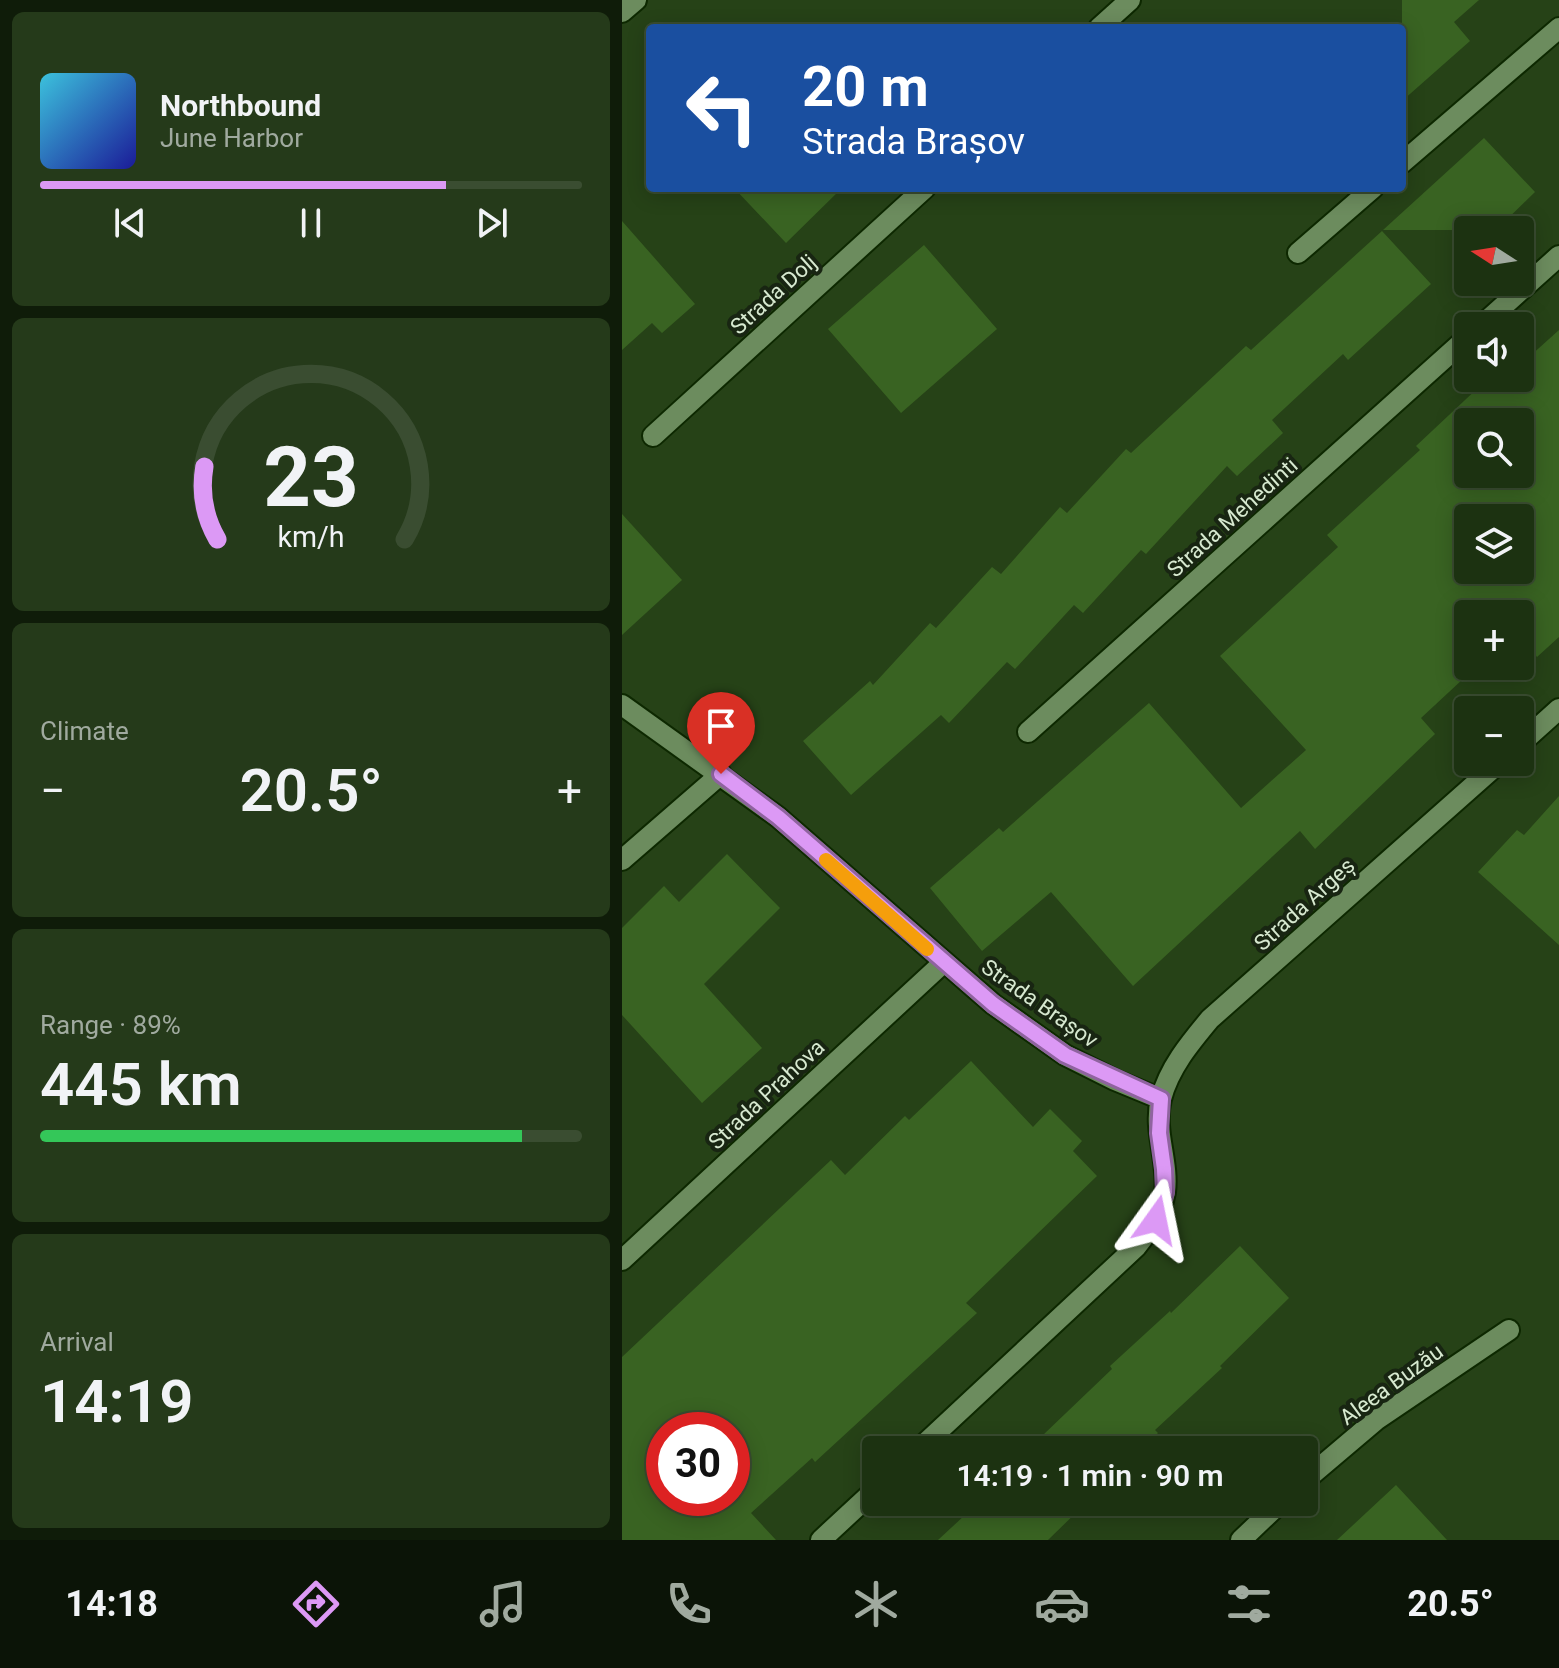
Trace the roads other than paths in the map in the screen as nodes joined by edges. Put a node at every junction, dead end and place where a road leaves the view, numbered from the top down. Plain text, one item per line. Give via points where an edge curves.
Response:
1 (636, 0) edge
2 (1130, 0) edge
3 (622, 12) edge
4 (1103, 24) edge
5 (1559, 28) edge
6 (1406, 160) edge
7 (921, 192) edge
8 (1368, 192) edge
9 (1298, 253) dead end
10 (1559, 256) edge
11 (1497, 312) edge
12 (1454, 350) edge
13 (653, 436) dead end
14 (622, 705) edge
15 (1559, 709) edge
16 (1534, 731) edge
17 (1028, 732) dead end
18 (721, 774) junction
19 (1484, 776) edge
20 (622, 860) edge
21 (943, 963) junction
22 (1161, 1099) junction
23 (622, 1260) edge
24 (1509, 1330) dead end
25 (933, 1436) edge
26 (1318, 1469) edge
27 (862, 1502) edge
28 (1266, 1516) edge
29 (821, 1540) edge
30 (1241, 1540) edge

1 - 3 street
2 - 4 street
5 - 6 street
7 - 13 street, Strada Dolj
8 - 9 street
10 - 11 street
12 - 17 street, Strada Mehedinti
14 - 18 street, Strada Brașov
15 - 16 street
18 - 20 street
18 - 21 street, Strada Brașov via 778,817
19 - 22 street, Strada Argeș via 1210,1019 1176,1065
21 - 22 street, Strada Brașov via 1065,1055
21 - 23 street, Strada Prahova
22 - 25 street via 1165,1192 1156,1220 1136,1247
24 - 26 street, Aleea Buzău via 1376,1420
27 - 29 street
28 - 30 street

